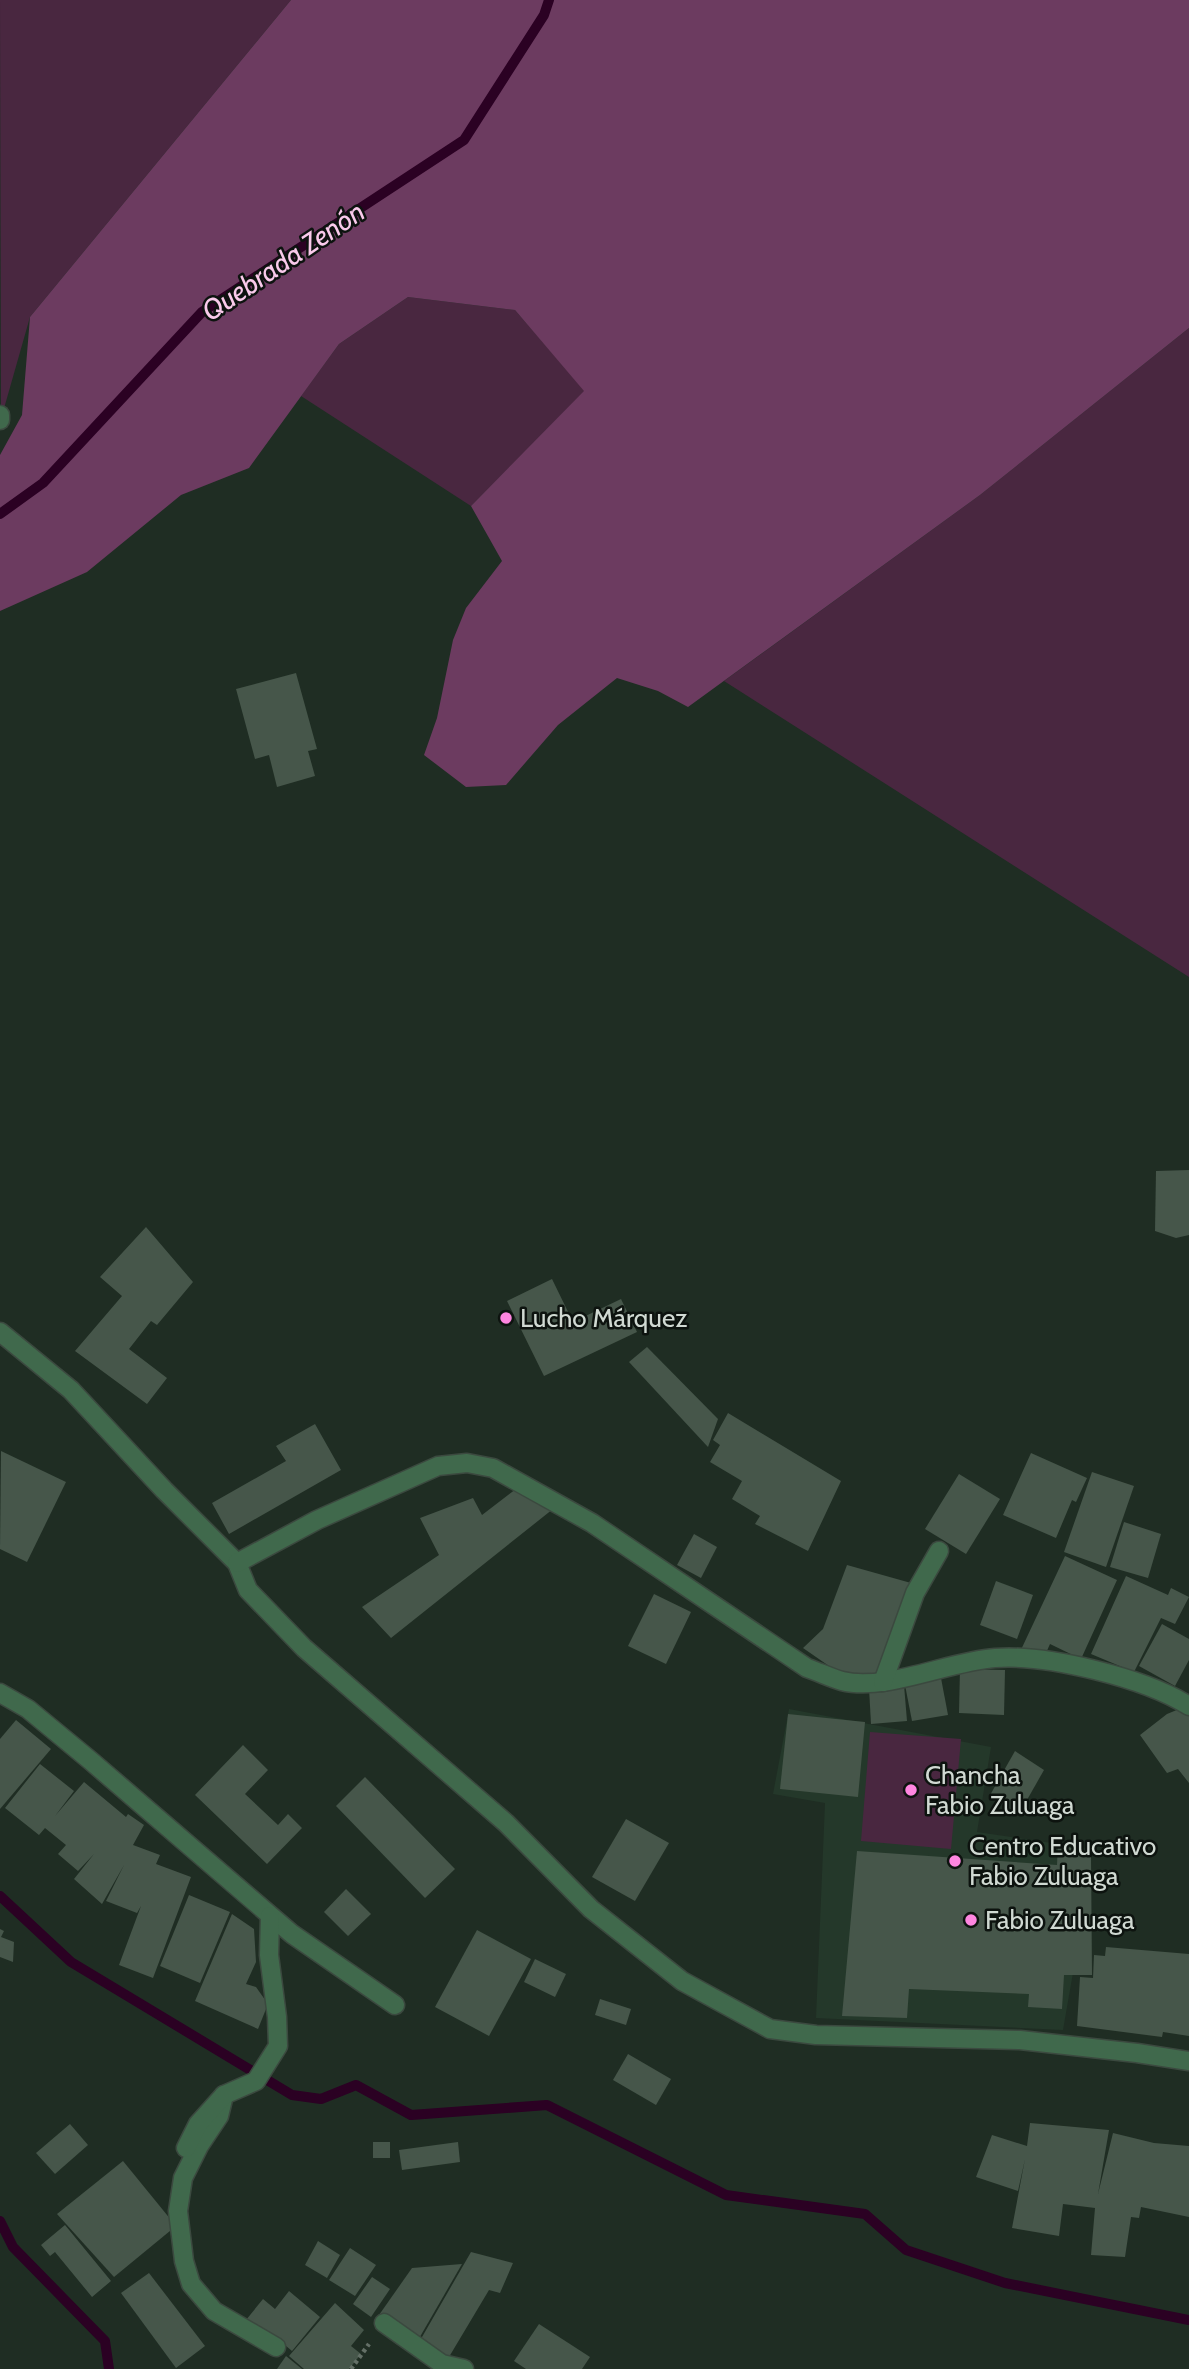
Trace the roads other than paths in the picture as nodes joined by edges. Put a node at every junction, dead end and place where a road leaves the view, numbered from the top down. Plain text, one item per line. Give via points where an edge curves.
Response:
1 (0, 415) edge
2 (0, 420) edge
3 (0, 1332) edge
4 (939, 1551) dead end
5 (237, 1563) junction
6 (883, 1682) junction
7 (0, 1693) edge
8 (1189, 1706) edge
9 (270, 1916) junction
10 (395, 2005) dead end
11 (1189, 2062) edge
12 (224, 2095) junction
13 (184, 2152) dead end
14 (384, 2323) dead end
15 (276, 2347) dead end
16 (464, 2369) edge

1 - 2 street
3 - 5 street via 71,1390
4 - 6 street via 915,1593
5 - 6 street via 317,1520 438,1466 467,1463 493,1468 592,1523 807,1668 844,1682
5 - 11 street via 247,1590 304,1648 506,1823 591,1909 682,1981 729,2009 770,2029 816,2035 1020,2040
6 - 8 street via 995,1658 1061,1662 1148,1686
7 - 9 street via 28,1709 81,1752
9 - 10 street
9 - 12 street via 278,2046 256,2081
12 - 13 street via 198,2124
12 - 15 street via 219,2116 183,2178 178,2211 184,2261 191,2284 214,2311
14 - 16 street via 443,2364

